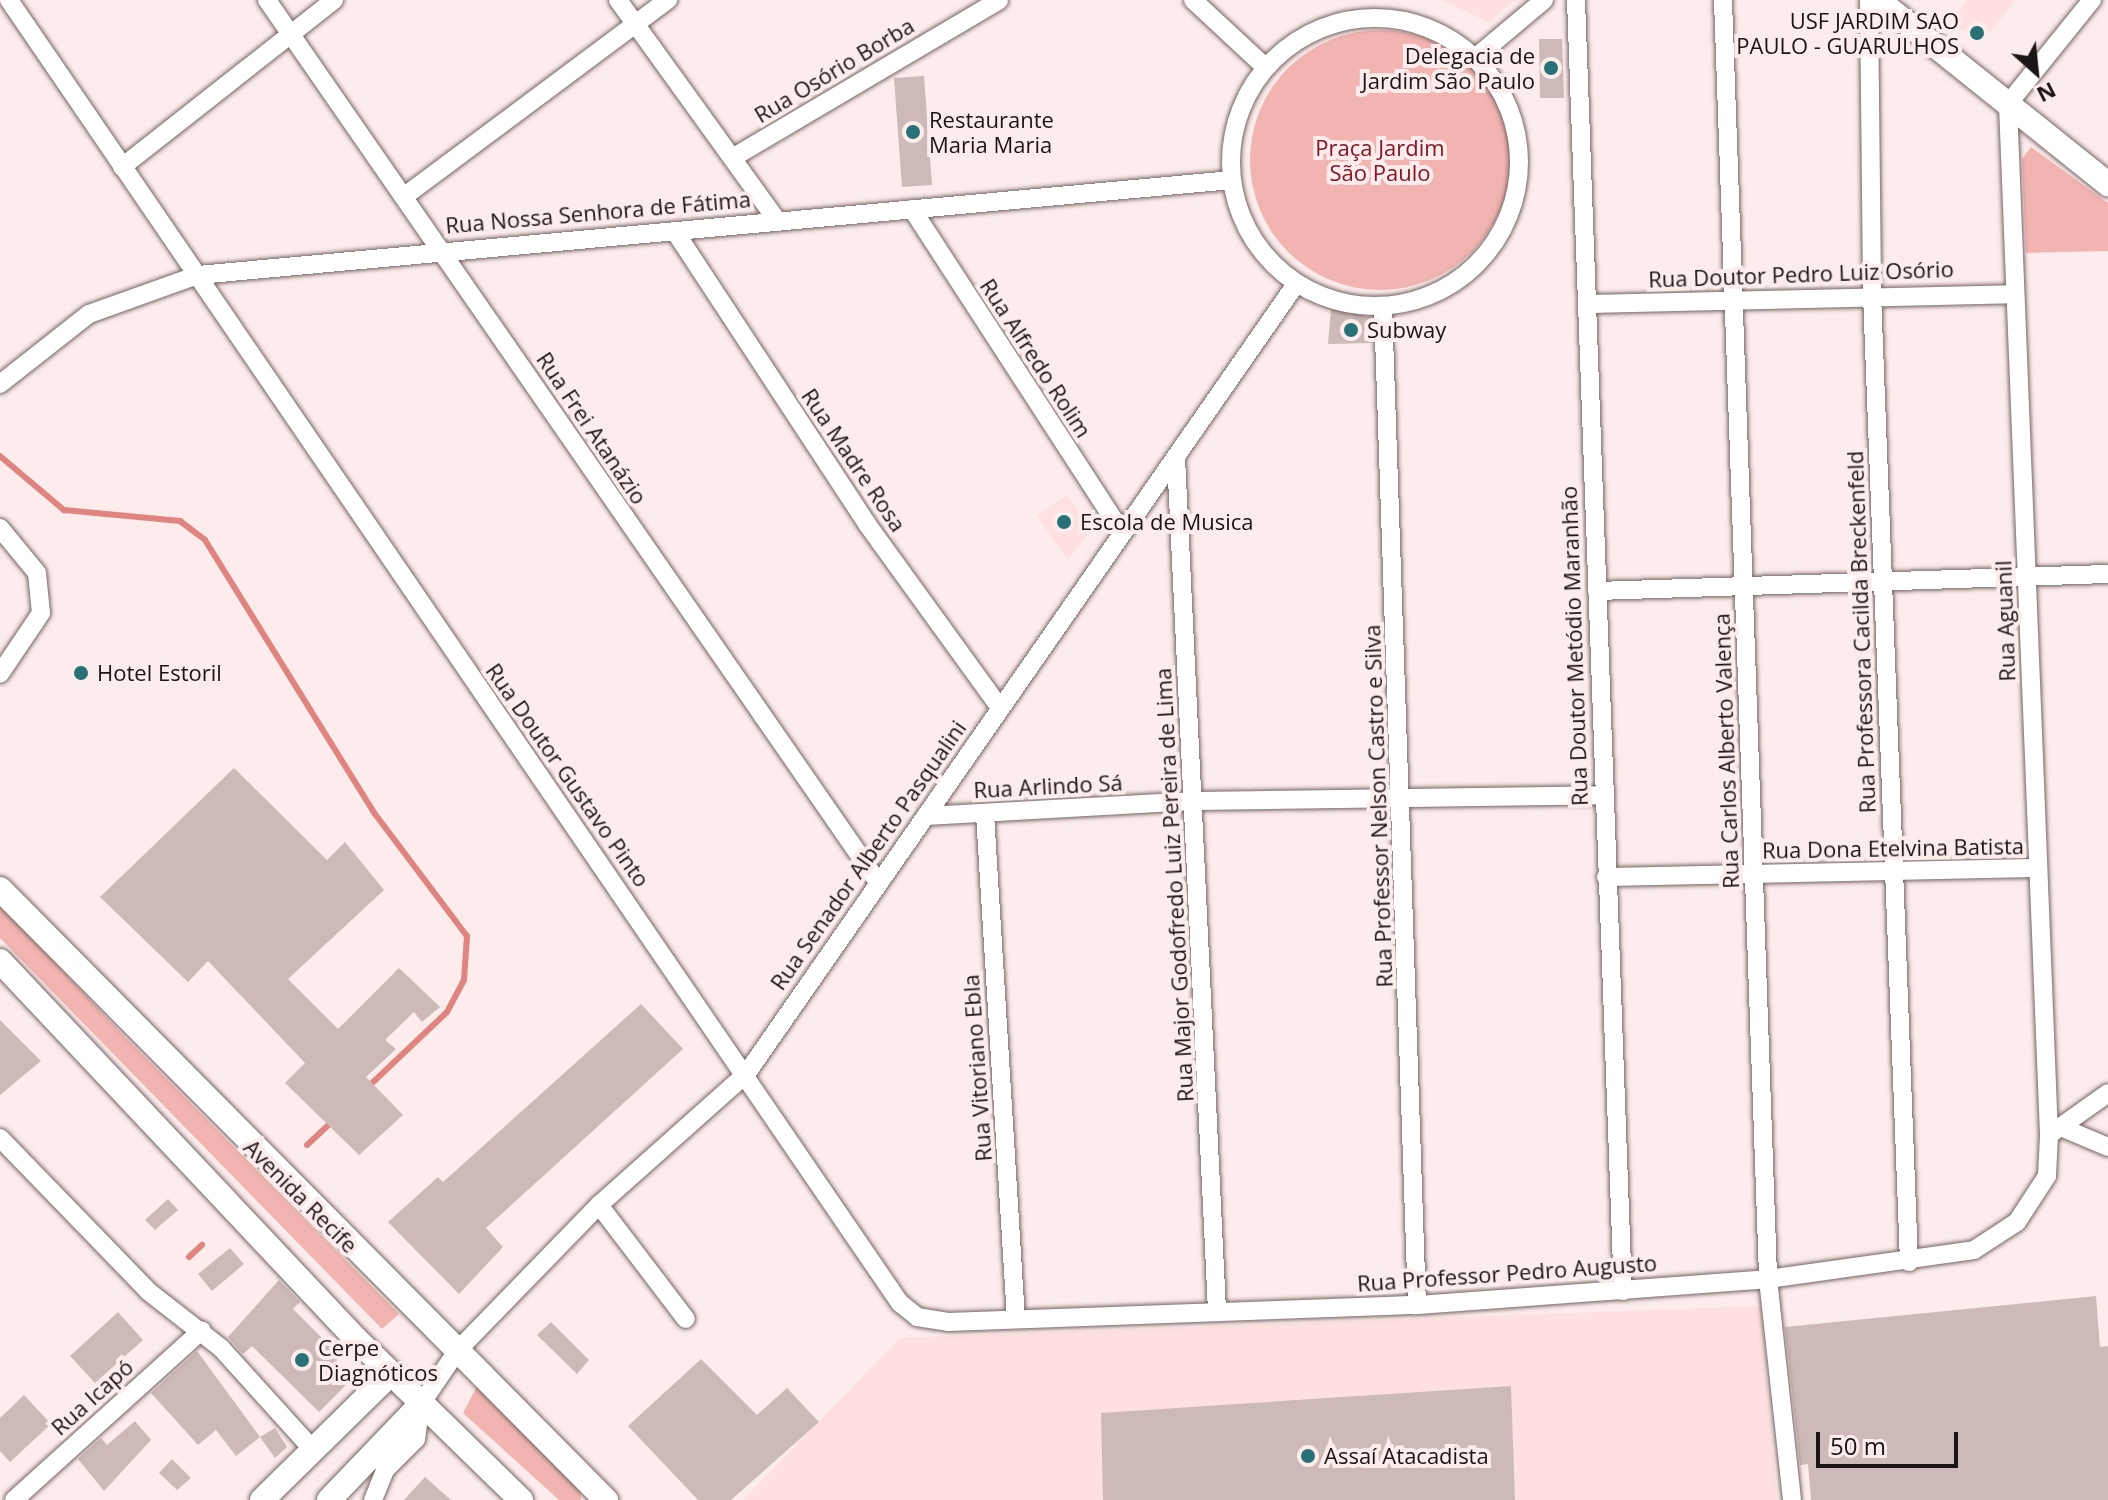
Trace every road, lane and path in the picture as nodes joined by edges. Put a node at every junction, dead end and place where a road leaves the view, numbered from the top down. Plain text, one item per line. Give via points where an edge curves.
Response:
1 (9, 0) edge
2 (267, 0) edge
3 (334, 0) edge
4 (618, 0) edge
5 (668, 0) edge
6 (999, 0) edge
7 (1193, 0) edge
8 (1544, 0) edge
9 (1576, 0) edge
10 (1723, 0) edge
11 (1869, 0) edge
12 (1878, 0) edge
13 (2092, 0) edge
14 (635, 23) junction
15 (292, 33) junction
16 (1475, 58) junction
17 (1264, 66) junction
18 (2008, 104) junction
19 (734, 157) junction
20 (122, 167) junction
21 (1231, 180) junction
22 (2108, 184) edge
23 (406, 195) junction
24 (912, 209) junction
25 (776, 219) junction
26 (676, 233) junction
27 (444, 250) junction
28 (198, 275) junction
29 (1296, 284) junction
30 (1872, 294) junction
31 (2015, 294) junction
32 (1734, 300) junction
33 (1588, 304) junction
34 (1383, 307) junction
35 (0, 384) edge
36 (1176, 457) junction
37 (0, 528) edge
38 (1122, 532) junction
39 (2108, 574) edge
40 (2028, 577) junction
41 (1883, 584) junction
42 (1744, 588) junction
43 (1597, 591) junction
44 (0, 674) edge
45 (1000, 708) junction
46 (1401, 795) junction
47 (1604, 795) junction
48 (1197, 801) junction
49 (985, 814) junction
50 (926, 816) junction
51 (2037, 868) junction
52 (1895, 874) junction
53 (1753, 875) junction
54 (1606, 877) junction
55 (878, 882) junction
56 (0, 889) edge
57 (0, 961) edge
58 (747, 1073) junction
59 (2108, 1093) edge
60 (2056, 1132) junction
61 (0, 1138) edge
62 (2108, 1147) edge
63 (599, 1205) junction
64 (1909, 1262) junction
65 (1768, 1279) junction
66 (1623, 1291) junction
67 (900, 1303) joint
68 (1417, 1305) junction
69 (1217, 1312) junction
70 (686, 1319) dead end
71 (1016, 1319) junction
72 (202, 1330) junction
73 (457, 1351) junction
74 (390, 1374) junction
75 (421, 1404) junction
76 (315, 1452) junction
77 (0, 1487) edge
78 (598, 1495) edge
79 (13, 1500) edge
80 (262, 1500) edge
81 (329, 1500) edge
82 (373, 1500) edge
83 (521, 1500) edge
84 (1792, 1500) edge

1 - 20 street, Rua Doutor Gustavo Pinto
2 - 15 street, Rua Frei Atanázio
3 - 15 street
4 - 14 street
5 - 14 street
6 - 19 street, Rua Osório Borba
7 - 17 street
8 - 16 street
9 - 33 street, Rua Doutor Metódio Maranhão
10 - 32 street, Rua Carlos Alberto Valença
11 - 30 street, Rua Professora Cacilda Breckenfeld
12 - 18 main road
13 - 18 street
14 - 19 street
14 - 23 street
15 - 20 street
15 - 23 street, Rua Frei Atanázio
16 - 17 street via 1422,25 1379,17 1336,23 1297,40
16 - 34 street via 1503,94 1516,125 1520,157 1513,206 1494,243 1465,276 1419,302
17 - 21 street via 1232,134
18 - 22 main road
18 - 31 street, Rua Aguanil
19 - 25 street
20 - 28 street, Rua Doutor Gustavo Pinto
21 - 24 street, Rua Nossa Senhora de Fátima
21 - 29 street via 1239,214 1262,254
23 - 27 street, Rua Frei Atanázio
24 - 25 street, Rua Nossa Senhora de Fátima
24 - 38 street, Rua Alfredo Rolim
25 - 26 street, Rua Nossa Senhora de Fátima
26 - 27 street, Rua Nossa Senhora de Fátima
26 - 45 street, Rua Madre Rosa via 867,524
27 - 28 street, Rua Nossa Senhora de Fátima
27 - 55 street, Rua Frei Atanázio
28 - 35 street, Rua Nossa Senhora de Fátima via 89,314
28 - 58 street, Rua Doutor Gustavo Pinto via 360,518
29 - 34 street via 1337,302
29 - 36 street, Rua Senador Alberto Pasqualini
30 - 31 street, Rua Doutor Pedro Luiz Osório
30 - 32 street, Rua Doutor Pedro Luiz Osório
30 - 41 street, Rua Professora Cacilda Breckenfeld
31 - 40 street, Rua Aguanil
32 - 33 street, Rua Doutor Pedro Luiz Osório
32 - 42 street, Rua Carlos Alberto Valença
33 - 43 street, Rua Doutor Metódio Maranhão
34 - 46 street, Rua Professor Nelson Castro e Silva
36 - 38 street, Rua Senador Alberto Pasqualini
36 - 48 street, Rua Major Godofredo Luiz Pereira de Lima
37 - 44 street via 32,566 41,592 32,635
38 - 45 street, Rua Senador Alberto Pasqualini
39 - 40 street
40 - 41 street
40 - 51 street, Rua Aguanil
41 - 42 street
41 - 52 street, Rua Professora Cacilda Breckenfeld
42 - 43 street
42 - 53 street, Rua Carlos Alberto Valença
43 - 47 street, Rua Doutor Metódio Maranhão
45 - 50 street, Rua Senador Alberto Pasqualini
46 - 47 street, Rua Arlindo Sá
46 - 48 street, Rua Arlindo Sá
46 - 68 street, Rua Professor Nelson Castro e Silva
47 - 54 street, Rua Doutor Metódio Maranhão
48 - 49 street, Rua Arlindo Sá
48 - 69 street, Rua Major Godofredo Luiz Pereira de Lima
49 - 50 street, Rua Arlindo Sá
49 - 71 street, Rua Vitoriano Ebla
50 - 55 street, Rua Senador Alberto Pasqualini
51 - 52 street, Rua Dona Etelvina Batista
51 - 60 street, Rua Aguanil
52 - 53 street, Rua Dona Etelvina Batista
52 - 64 street, Rua Professora Cacilda Breckenfeld
53 - 54 street, Rua Dona Etelvina Batista
53 - 65 street, Rua Carlos Alberto Valença
54 - 66 street, Rua Doutor Metódio Maranhão
55 - 58 street, Rua Senador Alberto Pasqualini
56 - 73 main road, Avenida Recife
57 - 74 main road
58 - 63 street, Rua Senador Alberto Pasqualini
58 - 67 street, Rua Doutor Gustavo Pinto
59 - 60 street
60 - 62 street
60 - 64 street, Rua Professor Pedro Augusto via 2047,1176 2017,1222 1974,1250
61 - 72 street via 149,1292
63 - 70 street
63 - 73 street, Rua Senador Alberto Pasqualini
64 - 65 street, Rua Professor Pedro Augusto
65 - 66 street, Rua Professor Pedro Augusto
65 - 84 street, Rua Carlos Alberto Valença
66 - 68 street, Rua Professor Pedro Augusto
67 - 71 street, Rua Professor Pedro Augusto via 931,1321
68 - 69 street, Rua Professor Pedro Augusto
69 - 71 street, Rua Professor Pedro Augusto
72 - 76 street
72 - 79 street, Rua Icapó
73 - 75 street, Rua Senador Alberto Pasqualini
73 - 78 main road, Avenida Recife
74 - 75 main road
74 - 76 main road
75 - 81 main road
75 - 82 street via 416,1439 385,1470
75 - 83 main road
76 - 80 main road
77 - 79 street

